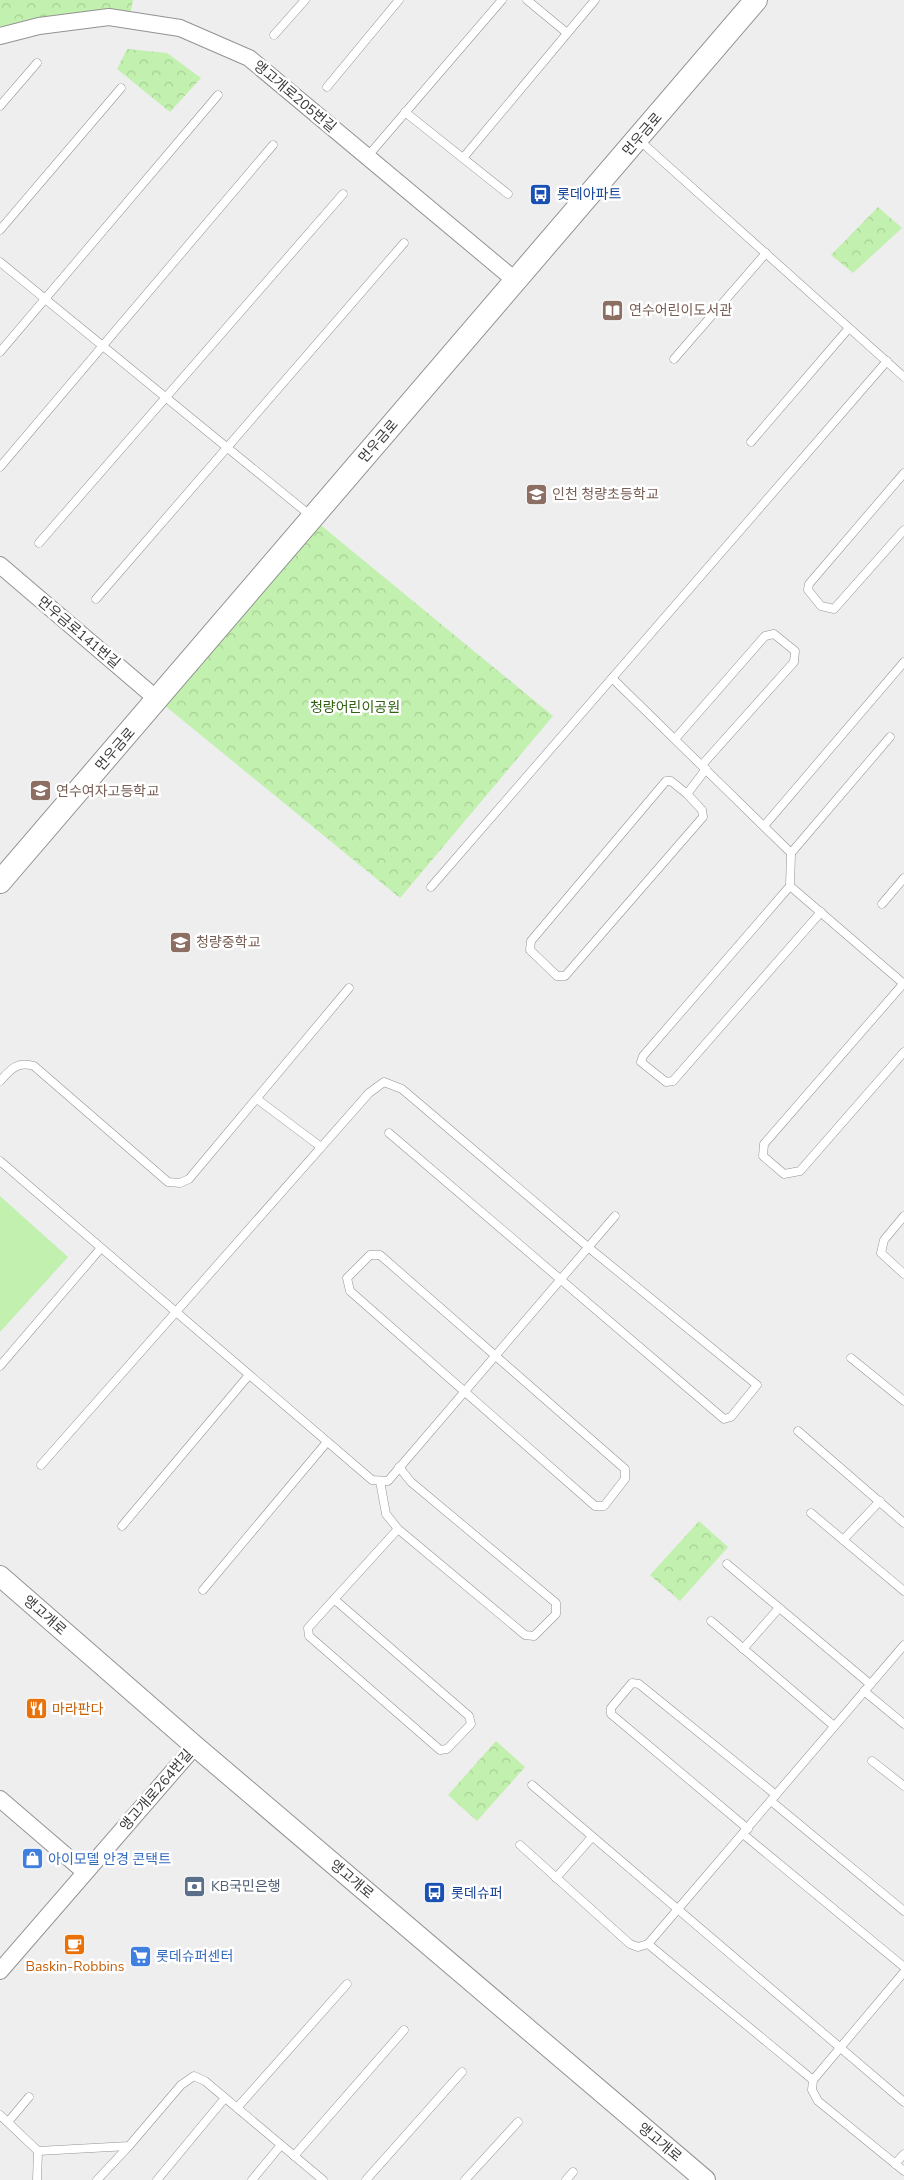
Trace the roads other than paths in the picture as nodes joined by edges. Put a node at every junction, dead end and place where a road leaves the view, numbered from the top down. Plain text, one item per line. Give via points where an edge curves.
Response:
1 (305, 0) edge
2 (399, 0) edge
3 (502, 0) edge
4 (527, 0) edge
5 (595, 0) edge
6 (756, 0) edge
7 (567, 33) junction
8 (274, 35) dead end
9 (0, 36) edge
10 (37, 63) dead end
11 (327, 87) dead end
12 (121, 88) dead end
13 (218, 95) dead end
14 (0, 106) edge
15 (406, 112) junction
16 (638, 139) junction
17 (273, 145) dead end
18 (367, 156) junction
19 (463, 158) junction
20 (343, 194) dead end
21 (508, 194) dead end
22 (0, 230) edge
23 (404, 243) dead end
24 (766, 253) junction
25 (0, 262) edge
26 (516, 281) junction
27 (45, 299) junction
28 (850, 328) junction
29 (103, 346) junction
30 (0, 352) edge
31 (674, 359) dead end
32 (886, 361) junction
33 (904, 377) edge
34 (165, 397) junction
35 (751, 442) dead end
36 (228, 448) junction
37 (0, 467) edge
38 (904, 473) edge
39 (312, 518) junction
40 (904, 530) edge
41 (39, 543) dead end
42 (0, 565) edge
43 (96, 599) dead end
44 (904, 662) edge
45 (612, 678) junction
46 (158, 700) junction
47 (890, 737) dead end
48 (675, 739) junction
49 (704, 767) junction
50 (687, 794) junction
51 (764, 826) junction
52 (791, 852) junction
53 (904, 878) edge
54 (0, 882) edge
55 (790, 886) junction
56 (431, 887) dead end
57 (882, 904) dead end
58 (821, 912) junction
59 (904, 984) edge
60 (350, 988) dead end
61 (904, 1052) edge
62 (0, 1081) edge
63 (257, 1099) junction
64 (389, 1133) dead end
65 (321, 1147) junction
66 (0, 1161) edge
67 (615, 1216) dead end
68 (904, 1216) edge
69 (588, 1247) junction
70 (101, 1248) junction
71 (904, 1274) edge
72 (560, 1280) junction
73 (176, 1312) junction
74 (495, 1355) junction
75 (851, 1358) dead end
76 (0, 1366) edge
77 (249, 1375) junction
78 (464, 1392) junction
79 (904, 1401) edge
80 (798, 1431) dead end
81 (327, 1442) junction
82 (41, 1465) dead end
83 (399, 1468) junction
84 (380, 1480) junction
85 (880, 1501) junction
86 (811, 1513) dead end
87 (904, 1523) edge
88 (122, 1526) dead end
89 (398, 1529) junction
90 (843, 1540) junction
91 (727, 1564) dead end
92 (0, 1576) edge
93 (203, 1590) dead end
94 (904, 1591) edge
95 (334, 1599) junction
96 (779, 1608) junction
97 (711, 1621) dead end
98 (904, 1645) edge
99 (743, 1649) junction
100 (870, 1684) junction
101 (864, 1691) junction
102 (904, 1724) edge
103 (834, 1726) junction
104 (195, 1746) junction
105 (872, 1761) dead end
106 (532, 1785) dead end
107 (904, 1786) edge
108 (773, 1798) junction
109 (0, 1799) edge
110 (745, 1832) junction
111 (592, 1837) junction
112 (520, 1845) dead end
113 (85, 1872) junction
114 (556, 1878) junction
115 (677, 1911) junction
116 (904, 1911) edge
117 (648, 1944) junction
118 (904, 1967) edge
119 (0, 1971) edge
120 (904, 1972) edge
121 (347, 1984) dead end
122 (404, 2030) dead end
123 (840, 2049) junction
124 (462, 2072) dead end
125 (813, 2080) junction
126 (29, 2097) dead end
127 (225, 2098) junction
128 (904, 2102) edge
129 (237, 2108) junction
130 (0, 2115) edge
131 (8, 2122) junction
132 (518, 2122) dead end
133 (281, 2145) junction
134 (129, 2146) junction
135 (38, 2151) junction
136 (904, 2154) edge
137 (294, 2156) junction
138 (895, 2164) junction
139 (904, 2171) edge
140 (573, 2172) dead end
141 (37, 2180) edge
142 (97, 2180) edge
143 (157, 2180) edge
144 (252, 2180) edge
145 (323, 2180) edge
146 (366, 2180) edge
147 (465, 2180) edge
148 (566, 2180) edge
149 (705, 2180) edge

1 - 8 lane
2 - 11 lane
3 - 15 lane
4 - 7 lane
5 - 7 lane
6 - 16 main road, 먼우금로
7 - 19 lane
9 - 18 street, 앵고개로205번길 via 39,26 109,17 180,28 249,58
10 - 14 lane
12 - 22 lane
13 - 27 lane
15 - 18 lane
15 - 19 lane
16 - 24 lane
16 - 26 main road, 먼우금로
17 - 29 lane
18 - 26 street, 앵고개로205번길
19 - 21 lane
20 - 34 lane
23 - 36 lane
24 - 28 lane
24 - 31 lane
25 - 27 lane
26 - 39 main road, 먼우금로
27 - 29 lane
27 - 30 lane
28 - 32 lane
28 - 35 lane
29 - 34 lane
29 - 37 lane
32 - 33 lane
32 - 45 lane
34 - 36 lane
34 - 41 lane
36 - 39 lane
36 - 43 lane
38 - 40 lane via 809,584 808,590 821,606 834,609
39 - 46 main road, 먼우금로
42 - 46 street, 먼우금로141번길
44 - 51 lane
45 - 48 lane
45 - 56 lane
46 - 54 main road, 먼우금로
47 - 52 lane
48 - 49 lane
48 - 49 lane via 765,636 774,634 795,651 794,662
49 - 50 lane
49 - 51 lane
50 - 50 lane via 671,781 666,781 532,941 530,950 557,976 565,976 703,817 702,810
51 - 52 lane
52 - 55 lane
53 - 57 lane
55 - 58 lane
55 - 58 lane via 641,1062 666,1082 673,1081
58 - 59 lane
59 - 61 lane via 764,1144 763,1156 784,1174 800,1171
60 - 63 lane
62 - 63 lane via 14,1066 25,1063 34,1066 168,1182 180,1183 189,1180
63 - 65 lane
64 - 72 lane
65 - 69 lane via 369,1093 384,1082 402,1089
65 - 73 lane
66 - 70 lane
67 - 69 lane
68 - 71 lane via 884,1240 881,1253
69 - 72 lane
69 - 72 lane via 757,1385 731,1417 724,1419
70 - 73 lane
70 - 76 lane
72 - 74 lane
73 - 77 lane
73 - 82 lane
74 - 78 lane
74 - 78 lane via 380,1255 370,1254 347,1278 350,1291
74 - 78 lane via 625,1469 625,1479 604,1506 596,1506
75 - 79 lane
77 - 81 lane
77 - 88 lane
78 - 83 lane
80 - 85 lane
81 - 84 lane via 372,1480
81 - 93 lane
83 - 84 lane via 388,1481
83 - 89 lane via 411,1482 556,1603 556,1614 534,1636 525,1635
84 - 89 lane via 386,1514
85 - 87 lane
85 - 90 lane
86 - 90 lane
89 - 95 lane
90 - 94 lane
91 - 96 lane
92 - 104 street, 앵고개로
95 - 95 lane via 308,1628 309,1636 440,1750 447,1749 471,1724 470,1716
96 - 99 lane
96 - 100 lane
97 - 99 lane
98 - 100 lane
99 - 103 lane
100 - 101 lane
101 - 102 lane
101 - 103 lane
103 - 108 lane
104 - 113 street, 앵고개로264번길
104 - 149 street, 앵고개로
105 - 107 lane
106 - 111 lane
108 - 110 lane
108 - 110 lane via 639,1684 632,1684 611,1708 611,1714
108 - 116 lane
109 - 113 street
110 - 115 lane
110 - 118 lane
111 - 114 lane
111 - 115 lane
112 - 114 lane
113 - 119 street, 앵고개로264번길
114 - 117 lane via 630,1944 638,1947
115 - 117 lane
115 - 123 lane
117 - 125 lane
120 - 123 lane
121 - 129 lane
122 - 137 lane
123 - 125 lane
123 - 128 lane
124 - 146 lane
125 - 138 lane via 812,2090 818,2101
126 - 131 lane
127 - 129 lane
127 - 134 lane via 194,2076 180,2085
127 - 143 lane
129 - 133 lane
130 - 131 lane
131 - 135 lane
132 - 147 lane
133 - 137 lane
133 - 144 lane
134 - 135 lane
134 - 142 lane
135 - 141 lane
136 - 138 lane
137 - 145 lane
138 - 139 lane
140 - 148 lane

